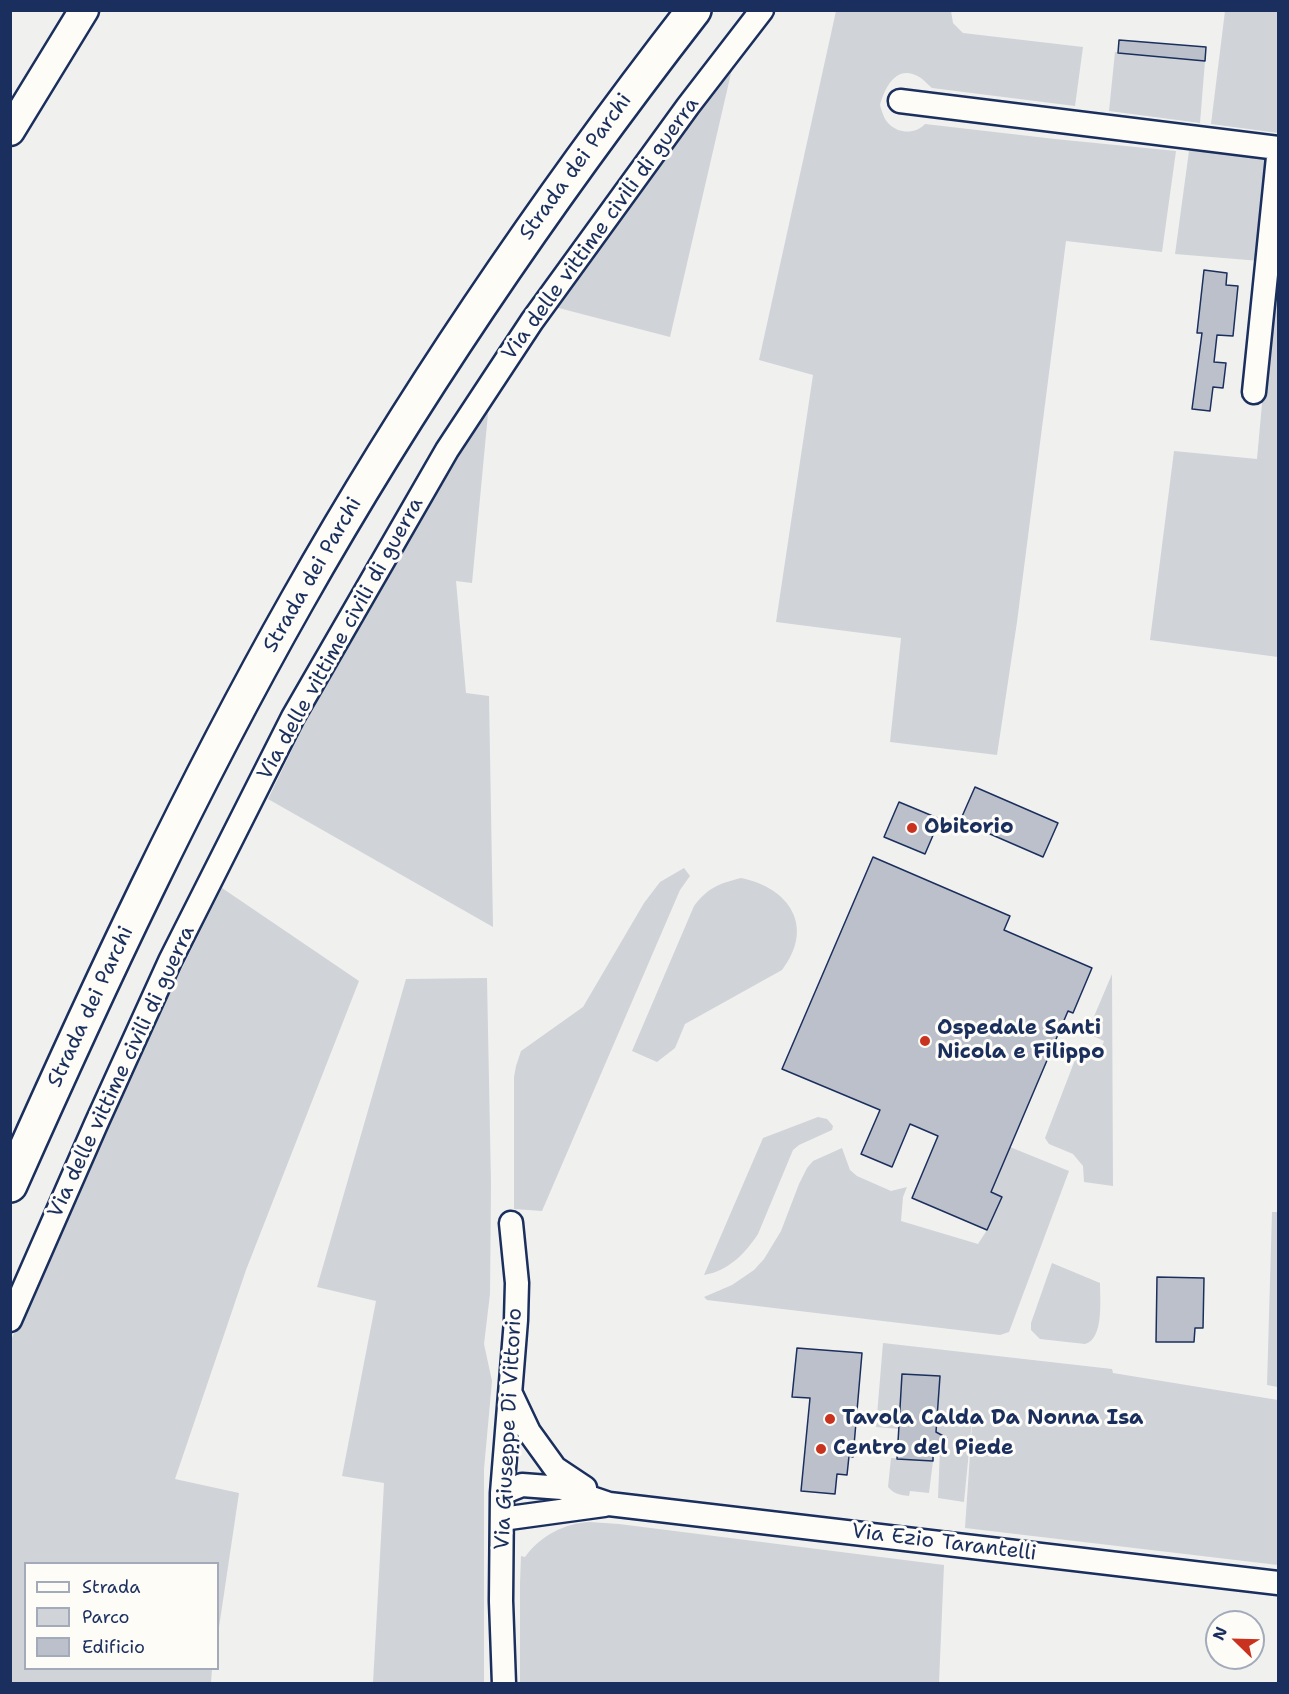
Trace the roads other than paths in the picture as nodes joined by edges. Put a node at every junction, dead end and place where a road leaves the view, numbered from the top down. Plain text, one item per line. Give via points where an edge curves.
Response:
1 (84, 10) edge
2 (667, 10) edge
3 (693, 10) edge
4 (762, 10) edge
5 (900, 101) dead end
6 (10, 131) edge
7 (1278, 148) edge
8 (1278, 157) edge
9 (1254, 392) dead end
10 (10, 1135) edge
11 (10, 1185) edge
12 (510, 1223) dead end
13 (10, 1320) edge
14 (510, 1392) junction
15 (502, 1493) junction
16 (609, 1504) junction
17 (502, 1519) junction
18 (1278, 1583) edge
19 (504, 1683) edge

1 - 6 main road
2 - 10 highway, Strada dei Parchi via 498,241 412,370 310,536 157,821
3 - 11 highway, Strada dei Parchi via 520,244 397,433 303,590 162,858
4 - 13 street, Via delle vittime civili di guerra via 532,321 447,450 293,717 170,961
5 - 7 street
8 - 9 street
12 - 14 street, Via Giuseppe Di Vittorio via 517,1283
14 - 15 street, Via Giuseppe Di Vittorio
14 - 16 street via 529,1432 555,1468
15 - 16 street via 522,1485 561,1488
15 - 17 street, Via Giuseppe Di Vittorio
16 - 17 street
16 - 18 street, Via Ezio Tarantelli
17 - 19 street, Via Giuseppe Di Vittorio

